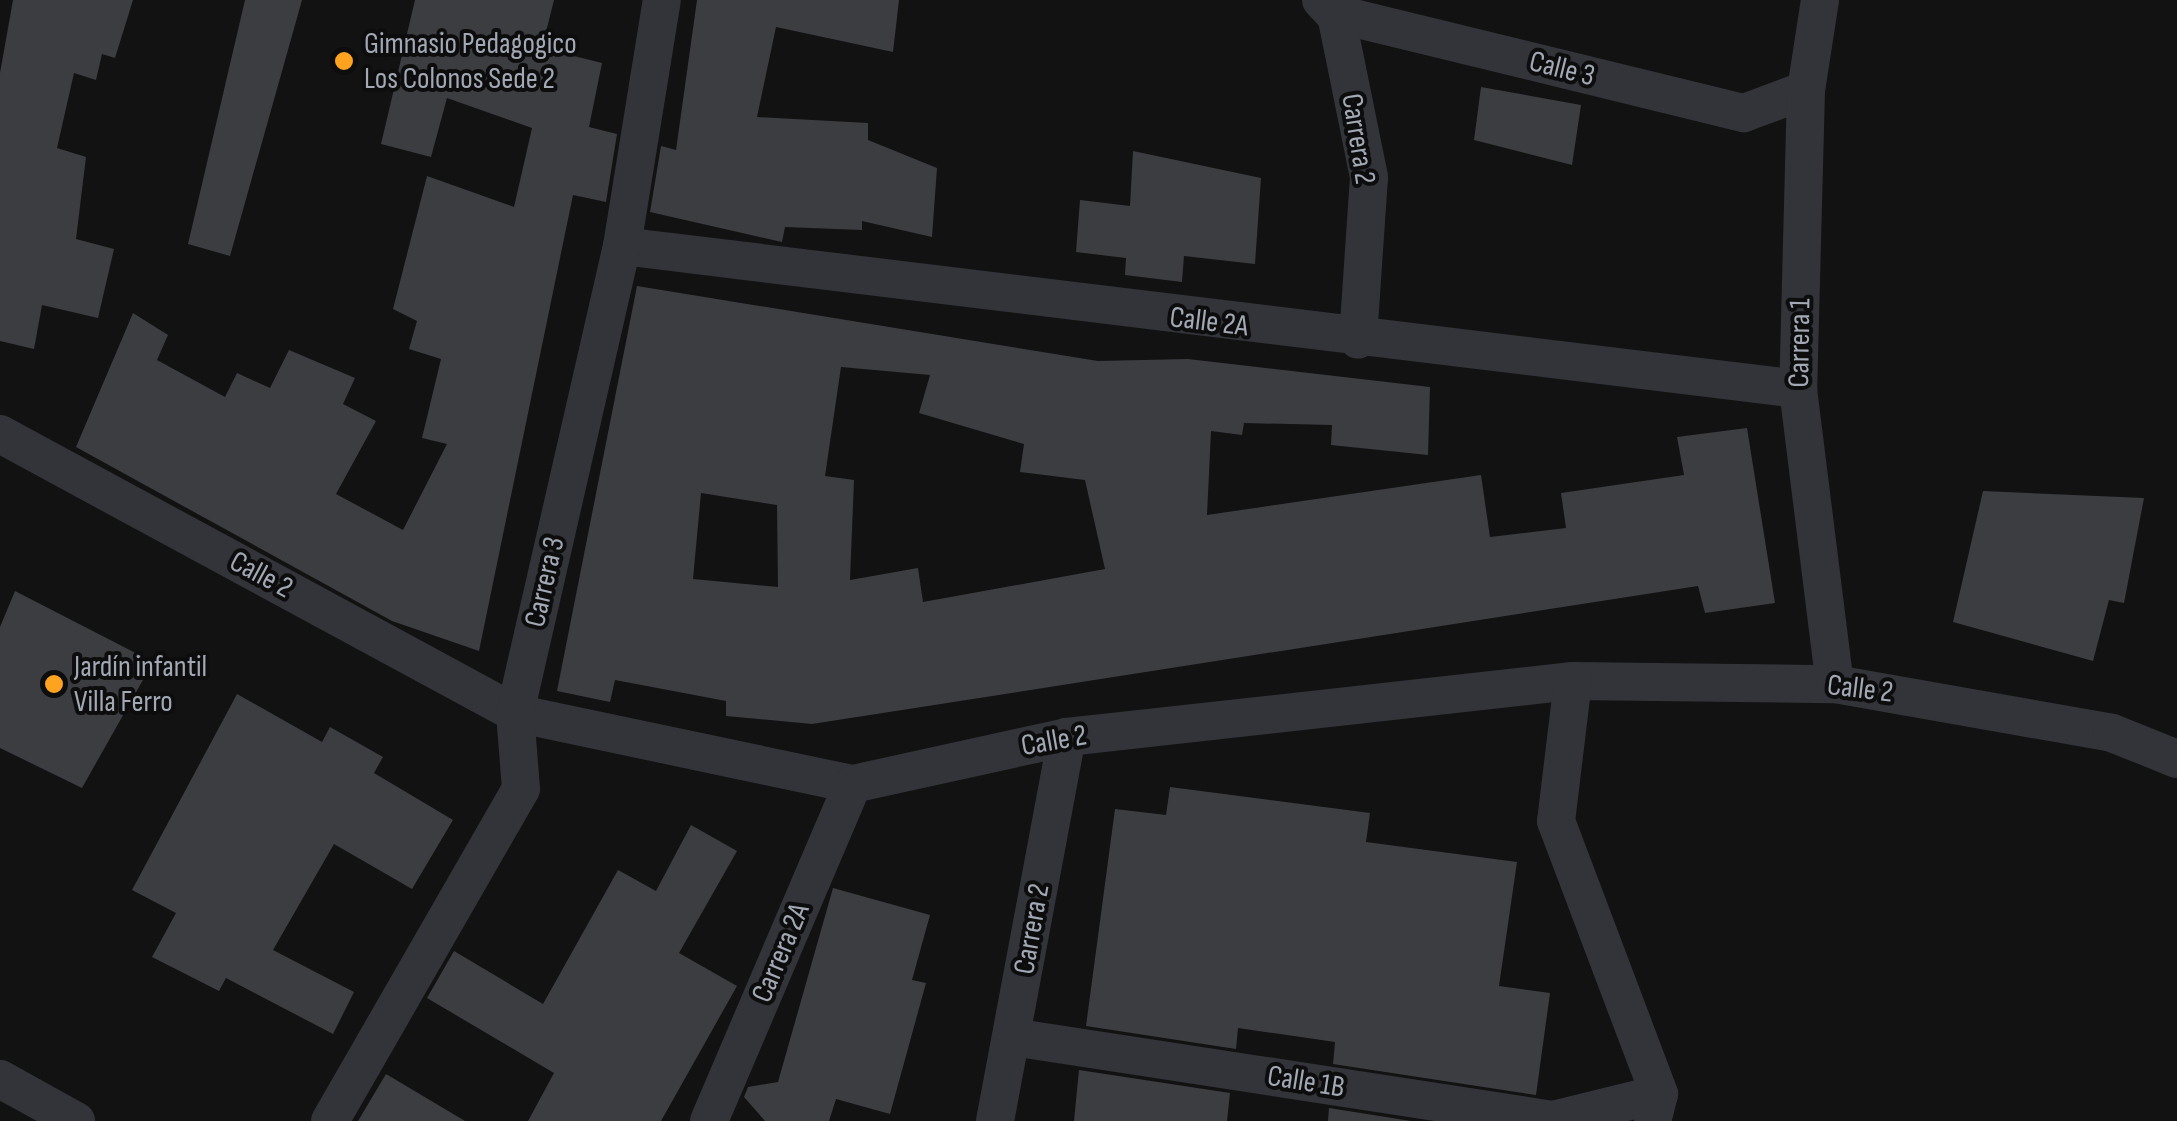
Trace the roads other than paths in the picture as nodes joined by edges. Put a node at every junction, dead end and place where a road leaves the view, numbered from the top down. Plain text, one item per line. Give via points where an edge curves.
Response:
1 (662, 0) edge
2 (1820, 0) edge
3 (1329, 4) edge
4 (1806, 90) junction
5 (622, 246) junction
6 (1358, 340) junction
7 (1798, 389) junction
8 (0, 434) edge
9 (1574, 681) junction
10 (1836, 684) junction
11 (515, 713) junction
12 (1067, 737) junction
13 (2177, 759) edge
14 (853, 784) junction
15 (1012, 1037) junction
16 (0, 1079) edge
17 (1655, 1108) edge
18 (76, 1121) edge
19 (330, 1121) edge
20 (709, 1121) edge
21 (995, 1121) edge

1 - 5 street, Carrera 3
2 - 4 street, Carrera 1
3 - 4 street, Calle 3 via 1744,113
3 - 6 street, Carrera 2 via 1369,177
4 - 7 street, Carrera 1
5 - 6 street, Calle 2A
5 - 11 street, Carrera 3
6 - 7 street, Calle 2A
7 - 10 street, Carrera 1
8 - 11 street, Calle 2
9 - 10 street, Calle 2
9 - 12 street, Calle 2
9 - 17 street via 1556,821
10 - 13 street, Calle 2 via 2112,733
11 - 14 street, Calle 2
11 - 19 street, Carrera 3 via 520,789
12 - 14 street, Calle 2
12 - 15 street, Carrera 2
14 - 20 street, Carrera 2A
15 - 17 street, Calle 1B via 1553,1120
15 - 21 street, Carrera 2
16 - 18 street

